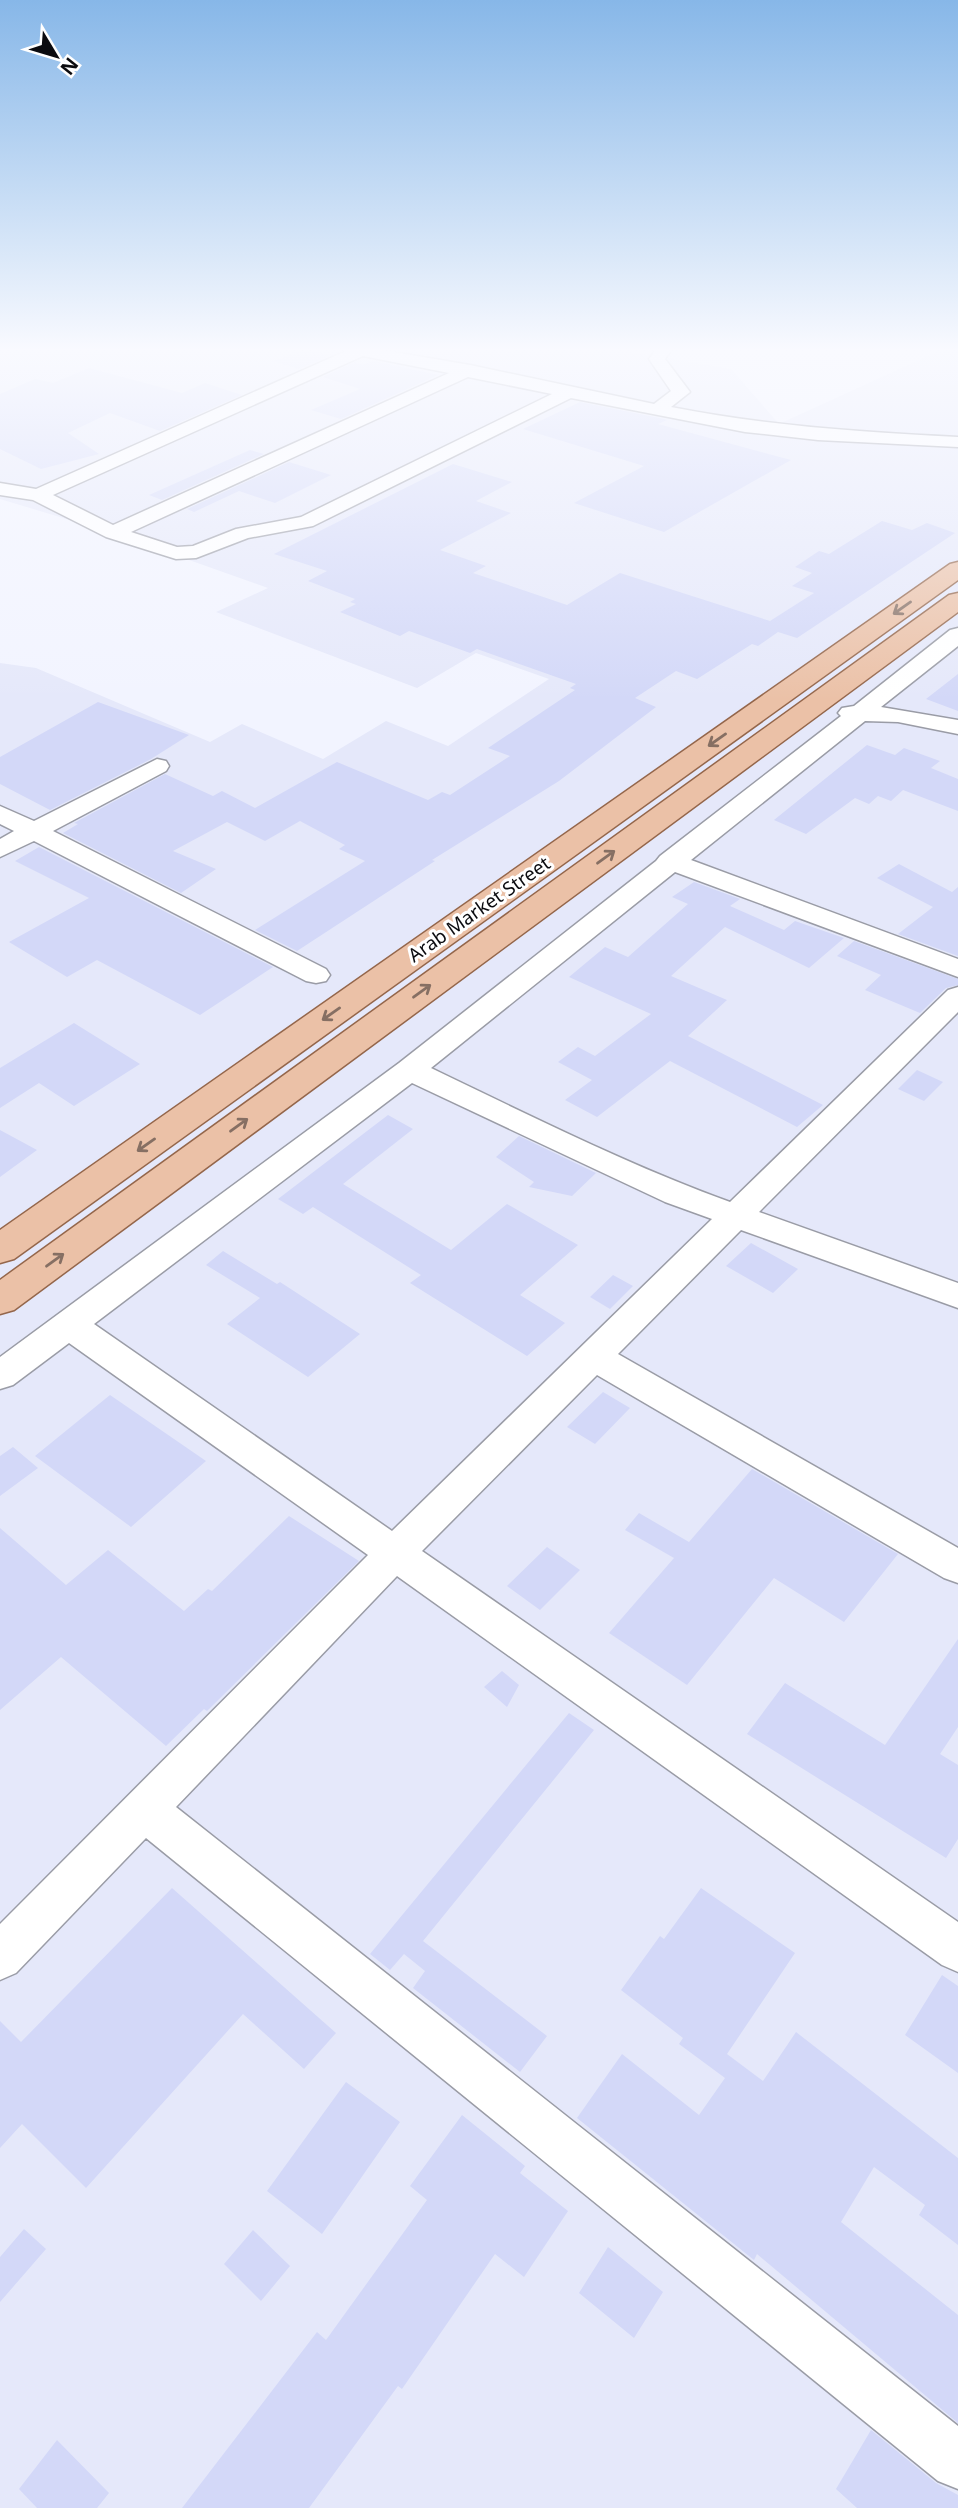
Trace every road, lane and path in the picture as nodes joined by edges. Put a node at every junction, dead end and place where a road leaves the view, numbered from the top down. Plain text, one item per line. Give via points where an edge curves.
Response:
1 (101, 466) edge
2 (260, 466) edge
3 (418, 466) edge
4 (0, 489) edge
5 (38, 495) junction
6 (113, 533) junction
7 (958, 569) edge
8 (958, 600) edge
9 (958, 635) edge
10 (812, 707) junction
11 (860, 713) junction
12 (958, 727) edge
13 (157, 766) dead end
14 (0, 814) edge
15 (34, 831) junction
16 (0, 849) edge
17 (669, 862) junction
18 (958, 969) edge
19 (316, 975) dead end
20 (958, 996) edge
21 (410, 1069) junction
22 (736, 1218) junction
23 (0, 1249) edge
24 (958, 1296) edge
25 (0, 1300) edge
26 (68, 1324) junction
27 (596, 1357) junction
28 (0, 1376) edge
29 (394, 1554) junction
30 (958, 1567) edge
31 (143, 1808) junction
32 (958, 1949) edge
33 (0, 1956) edge
34 (958, 2461) edge

1 - 5 street
2 - 6 street
3 - 6 street via 298,525 243,533 187,554
4 - 5 street
5 - 6 street
7 -> 23 main road, Arab Market Street
8 - 10 main road
9 - 11 street
10 - 11 street
25 -> 10 main road
11 - 12 street via 908,716
11 - 17 street
13 - 15 street
14 - 15 street
15 - 16 street
15 - 19 street
17 - 18 street
17 - 21 street
20 - 22 street
21 - 22 street via 604,1163
21 - 26 street
22 - 24 street
22 - 27 street
26 - 28 street
26 - 29 street
27 - 29 street
27 - 30 street
29 - 31 street
29 - 32 street
31 - 33 street
31 - 34 street

